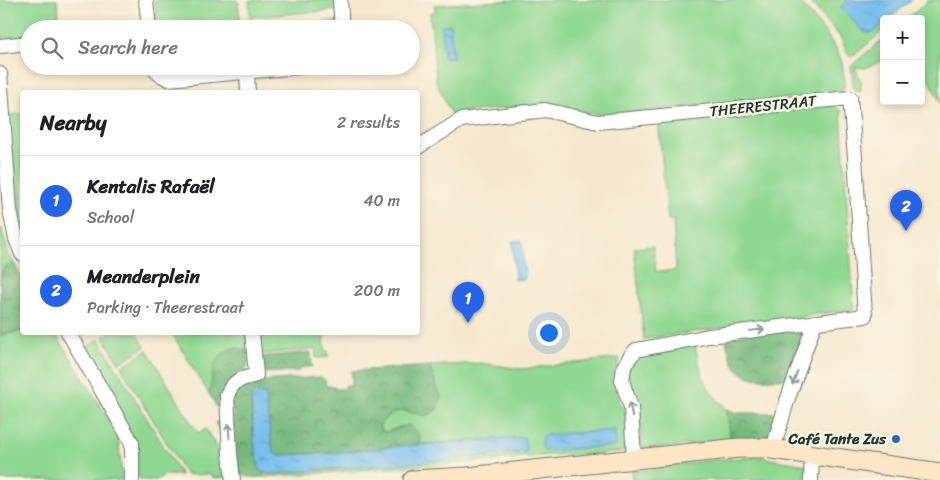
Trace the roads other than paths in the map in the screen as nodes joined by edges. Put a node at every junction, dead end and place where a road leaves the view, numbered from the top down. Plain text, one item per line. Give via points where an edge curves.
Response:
1 (146, 0) edge
2 (340, 0) edge
3 (148, 20) edge
4 (341, 20) edge
5 (20, 44) edge
6 (0, 46) edge
7 (0, 74) edge
8 (160, 75) edge
9 (208, 75) edge
10 (247, 75) edge
11 (248, 90) edge
12 (420, 146) edge
13 (20, 249) edge
14 (815, 322) junction
15 (70, 335) edge
16 (252, 335) edge
17 (773, 449) junction
18 (812, 455) junction
19 (634, 459) junction
20 (940, 473) edge
21 (132, 480) edge
22 (233, 480) edge
23 (425, 480) edge
24 (811, 480) edge

1 - 3 street
2 - 4 street
5 - 6 street
7 - 13 street via 10,210
8 - 9 street via 169,78
10 - 11 street
12 - 14 street, THEERESTRAAT via 461,120 545,110 598,122 850,98 865,316
14 -> 17 street
19 -> 14 street, THEERESTRAAT via 631,407 622,381 624,367 636,350 709,336
15 - 21 street via 132,443
22 -> 16 street via 227,396 233,383 256,375
17 - 18 main road
17 - 19 main road via 739,448
18 - 20 main road
18 - 24 street
19 - 23 main road

